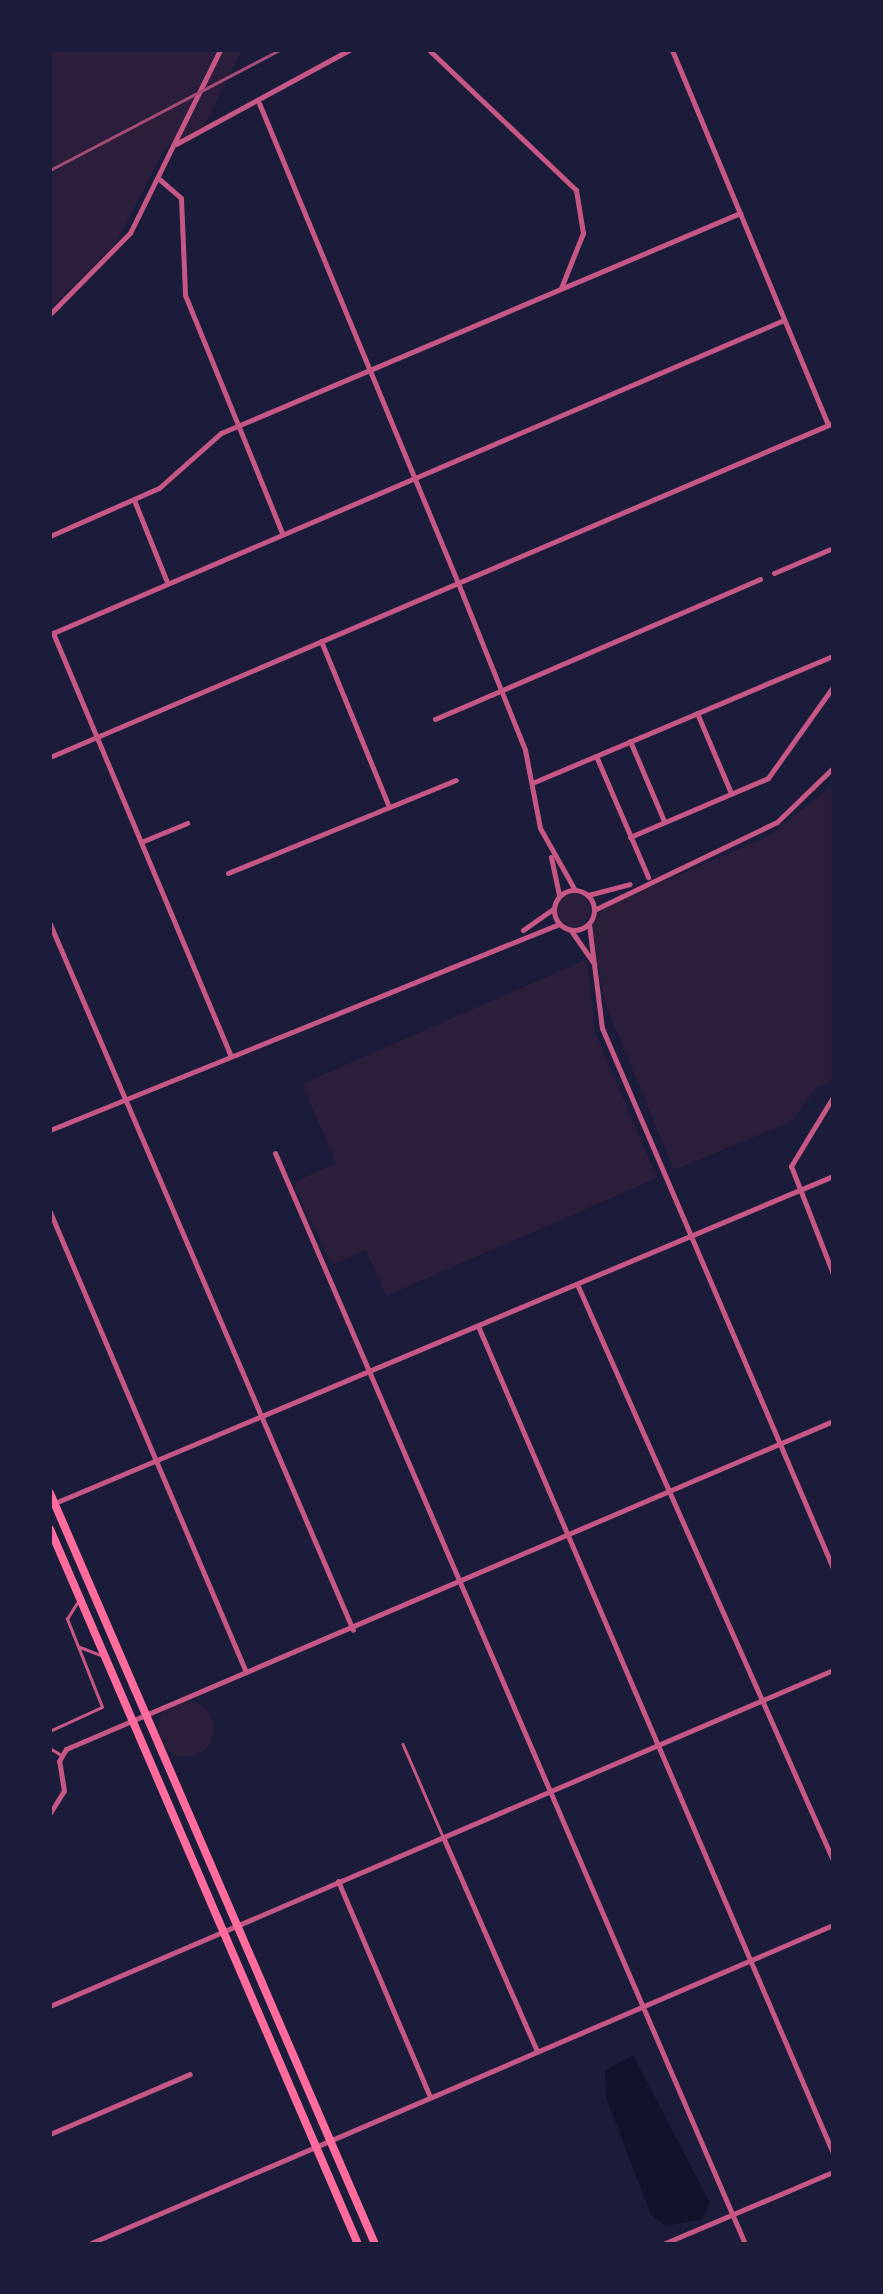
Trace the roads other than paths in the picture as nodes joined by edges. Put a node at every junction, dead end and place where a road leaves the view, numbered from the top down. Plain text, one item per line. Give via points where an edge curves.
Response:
1 (220, 50) edge
2 (349, 50) edge
3 (429, 50) edge
4 (672, 50) edge
5 (259, 103) junction
6 (174, 145) junction
7 (158, 178) junction
8 (740, 213) junction
9 (560, 290) junction
10 (50, 314) edge
11 (784, 320) junction
12 (370, 370) junction
13 (830, 424) edge
14 (238, 426) junction
15 (414, 476) junction
16 (134, 500) junction
17 (282, 533) junction
18 (50, 536) edge
19 (833, 548) edge
20 (774, 573) dead end
21 (760, 579) dead end
22 (167, 582) junction
23 (458, 583) junction
24 (321, 642) junction
25 (833, 656) edge
26 (833, 687) edge
27 (503, 690) junction
28 (698, 713) junction
29 (435, 720) dead end
30 (96, 737) junction
31 (630, 741) junction
32 (596, 756) junction
33 (50, 757) edge
34 (833, 768) edge
35 (456, 780) dead end
36 (530, 784) junction
37 (732, 794) junction
38 (388, 804) junction
39 (665, 822) junction
40 (187, 823) dead end
41 (630, 837) junction
42 (141, 842) junction
43 (551, 854) junction
44 (228, 873) dead end
45 (648, 877) junction
46 (638, 883) junction
47 (575, 890) junction
48 (588, 895) junction
49 (559, 896) junction
50 (554, 909) junction
51 (594, 910) junction
52 (50, 924) edge
53 (559, 924) junction
54 (589, 924) junction
55 (570, 930) junction
56 (516, 935) junction
57 (595, 966) junction
58 (230, 1054) junction
59 (125, 1098) junction
60 (833, 1098) edge
61 (50, 1130) edge
62 (274, 1153) dead end
63 (833, 1176) edge
64 (798, 1191) junction
65 (50, 1212) edge
66 (691, 1235) junction
67 (833, 1274) edge
68 (577, 1284) junction
69 (478, 1326) junction
70 (372, 1370) junction
71 (261, 1416) junction
72 (833, 1421) edge
73 (779, 1444) junction
74 (155, 1460) junction
75 (672, 1491) junction
76 (50, 1493) edge
77 (52, 1504) edge
78 (50, 1528) edge
79 (568, 1536) junction
80 (833, 1568) edge
81 (460, 1584) junction
82 (80, 1599) junction
83 (354, 1630) junction
84 (79, 1647) junction
85 (105, 1657) junction
86 (833, 1670) edge
87 (246, 1672) junction
88 (762, 1700) junction
89 (146, 1714) junction
90 (132, 1720) junction
91 (50, 1730) edge
92 (403, 1744) dead end
93 (657, 1745) junction
94 (50, 1748) edge
95 (62, 1756) junction
96 (549, 1792) junction
97 (50, 1813) edge
98 (443, 1837) junction
99 (833, 1860) edge
100 (338, 1881) junction
101 (238, 1925) junction
102 (833, 1925) edge
103 (224, 1931) junction
104 (749, 1961) junction
105 (50, 2006) edge
106 (644, 2006) junction
107 (537, 2051) junction
108 (190, 2074) dead end
109 (430, 2097) junction
110 (50, 2134) edge
111 (329, 2140) junction
112 (317, 2145) junction
113 (833, 2154) edge
114 (833, 2172) edge
115 (732, 2215) junction
116 (89, 2244) edge
117 (358, 2244) edge
118 (376, 2244) edge
119 (664, 2244) edge
120 (744, 2244) edge

1 - 6 street
2 - 5 street
3 - 9 street via 576,190 583,232
4 - 8 street
5 - 6 street
5 - 12 street
6 - 7 street
7 - 10 street via 111,259
7 - 14 street via 181,198 186,295
8 - 9 street
8 - 11 street
9 - 12 street
11 - 13 street
11 - 15 street
12 - 14 street
12 - 15 street
13 - 23 street
14 - 16 street
14 - 17 street
15 - 17 street
15 - 23 street
16 - 18 street
16 - 22 street
17 - 22 street
19 - 20 street
21 - 27 street
22 - 30 street via 53,633
23 - 24 street
23 - 27 street
24 - 30 street
24 - 38 street
25 - 28 street
26 - 37 street via 768,778
27 - 29 street
27 - 36 street
28 - 31 street
28 - 37 street
30 - 33 street
30 - 42 street
31 - 32 street
31 - 39 street
32 - 36 street
32 - 41 street
34 - 45 street via 786,817
35 - 38 street
36 - 43 street
37 - 39 street
38 - 44 street
39 - 41 street
40 - 42 street
41 - 45 street
42 - 58 street
43 - 47 street
43 - 49 street
45 - 46 street
46 - 48 street
46 - 51 street
47 - 48 street
47 - 49 street
48 - 51 street
49 - 50 street
50 - 53 street
50 - 56 street
51 - 54 street
52 - 59 street
53 - 55 street
53 - 56 street
54 - 55 street
54 - 57 street
55 - 57 street
56 - 58 street
57 - 66 street via 602,1028
58 - 59 street
59 - 61 street
59 - 71 street
60 - 64 street via 791,1166
62 - 70 street
63 - 64 street
64 - 66 street
64 - 67 street
65 - 74 street
66 - 68 street
66 - 73 street
68 - 69 street
68 - 75 street
69 - 70 street
69 - 79 street
70 - 71 street
70 - 81 street
71 - 74 street
71 - 83 street
72 - 73 street
73 - 75 street
73 - 80 street
74 - 77 street
74 - 87 street
75 - 79 street
75 - 88 street
76 - 77 main road
77 - 89 main road
78 - 82 main road
79 - 81 street
79 - 93 street
81 - 83 street
81 - 96 street
82 - 84 lane via 67,1620
82 - 85 main road
83 - 87 street
84 - 85 lane
84 - 91 lane via 102,1708
85 - 90 main road
86 - 88 street
87 - 89 street
88 - 93 street
88 - 99 street
89 - 90 street
89 - 101 main road
90 - 95 street
90 - 103 main road
92 - 98 lane
93 - 96 street
93 - 104 street
94 - 95 lane
95 - 97 street via 64,1791
96 - 98 street
96 - 106 street
98 - 100 street
98 - 107 street
100 - 101 street
100 - 109 street
101 - 103 street
101 - 111 main road
102 - 104 street
103 - 105 street
103 - 112 main road
104 - 106 street
104 - 113 street
106 - 107 street
106 - 115 street
107 - 109 street
108 - 110 street
109 - 111 street
111 - 112 street
111 - 118 main road
112 - 116 street
112 - 117 main road
114 - 115 street
115 - 119 street
115 - 120 street

